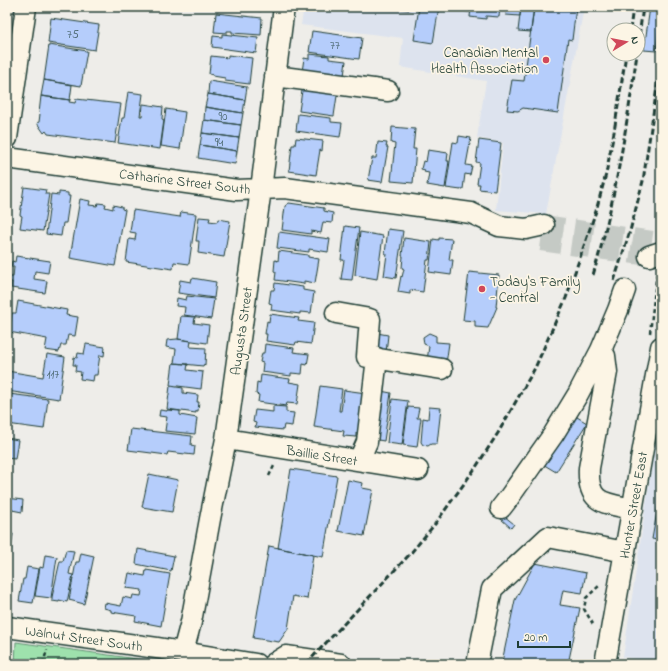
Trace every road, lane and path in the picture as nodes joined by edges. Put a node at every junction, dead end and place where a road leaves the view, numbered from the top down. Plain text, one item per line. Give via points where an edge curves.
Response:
1 (26, 7) edge
2 (284, 7) edge
3 (275, 76) junction
4 (388, 91) dead end
5 (7, 138) edge
6 (7, 158) edge
7 (261, 189) junction
8 (537, 232) tunnel mouth
9 (625, 290) dead end
10 (336, 313) dead end
11 (661, 347) edge
12 (601, 350) junction
13 (377, 358) junction
14 (442, 368) dead end
15 (226, 439) junction
16 (359, 460) junction
17 (418, 470) dead end
18 (501, 508) dead end
19 (633, 509) junction
20 (625, 552) junction
21 (7, 627) edge
22 (183, 652) junction
23 (256, 664) edge
24 (273, 664) edge
25 (341, 664) edge
26 (477, 664) edge
27 (605, 664) edge

1 - 5 street
2 - 3 street, Augusta Street
3 - 4 street
3 - 7 street, Augusta Street
6 - 7 street, Catharine Street South via 237,190
7 - 8 street, Catharine Street South via 285,188 471,213 499,226
7 - 15 street, Augusta Street
9 - 12 street
10 - 13 street via 370,319 367,357
11 - 19 street, Hunter Street East
12 - 18 street via 553,435
12 - 19 street via 605,356 607,372 588,479 596,498
13 - 14 street
13 - 16 street via 367,442
15 - 16 street, Baillie Street
15 - 22 street, Augusta Street
16 - 17 street, Baillie Street
19 - 20 street, Hunter Street East
20 - 26 street via 548,537 492,589
20 - 27 street, Hunter Street East
21 - 22 street, Walnut Street South
22 - 23 street, Walnut Street South
24 - 25 street via 286,656

